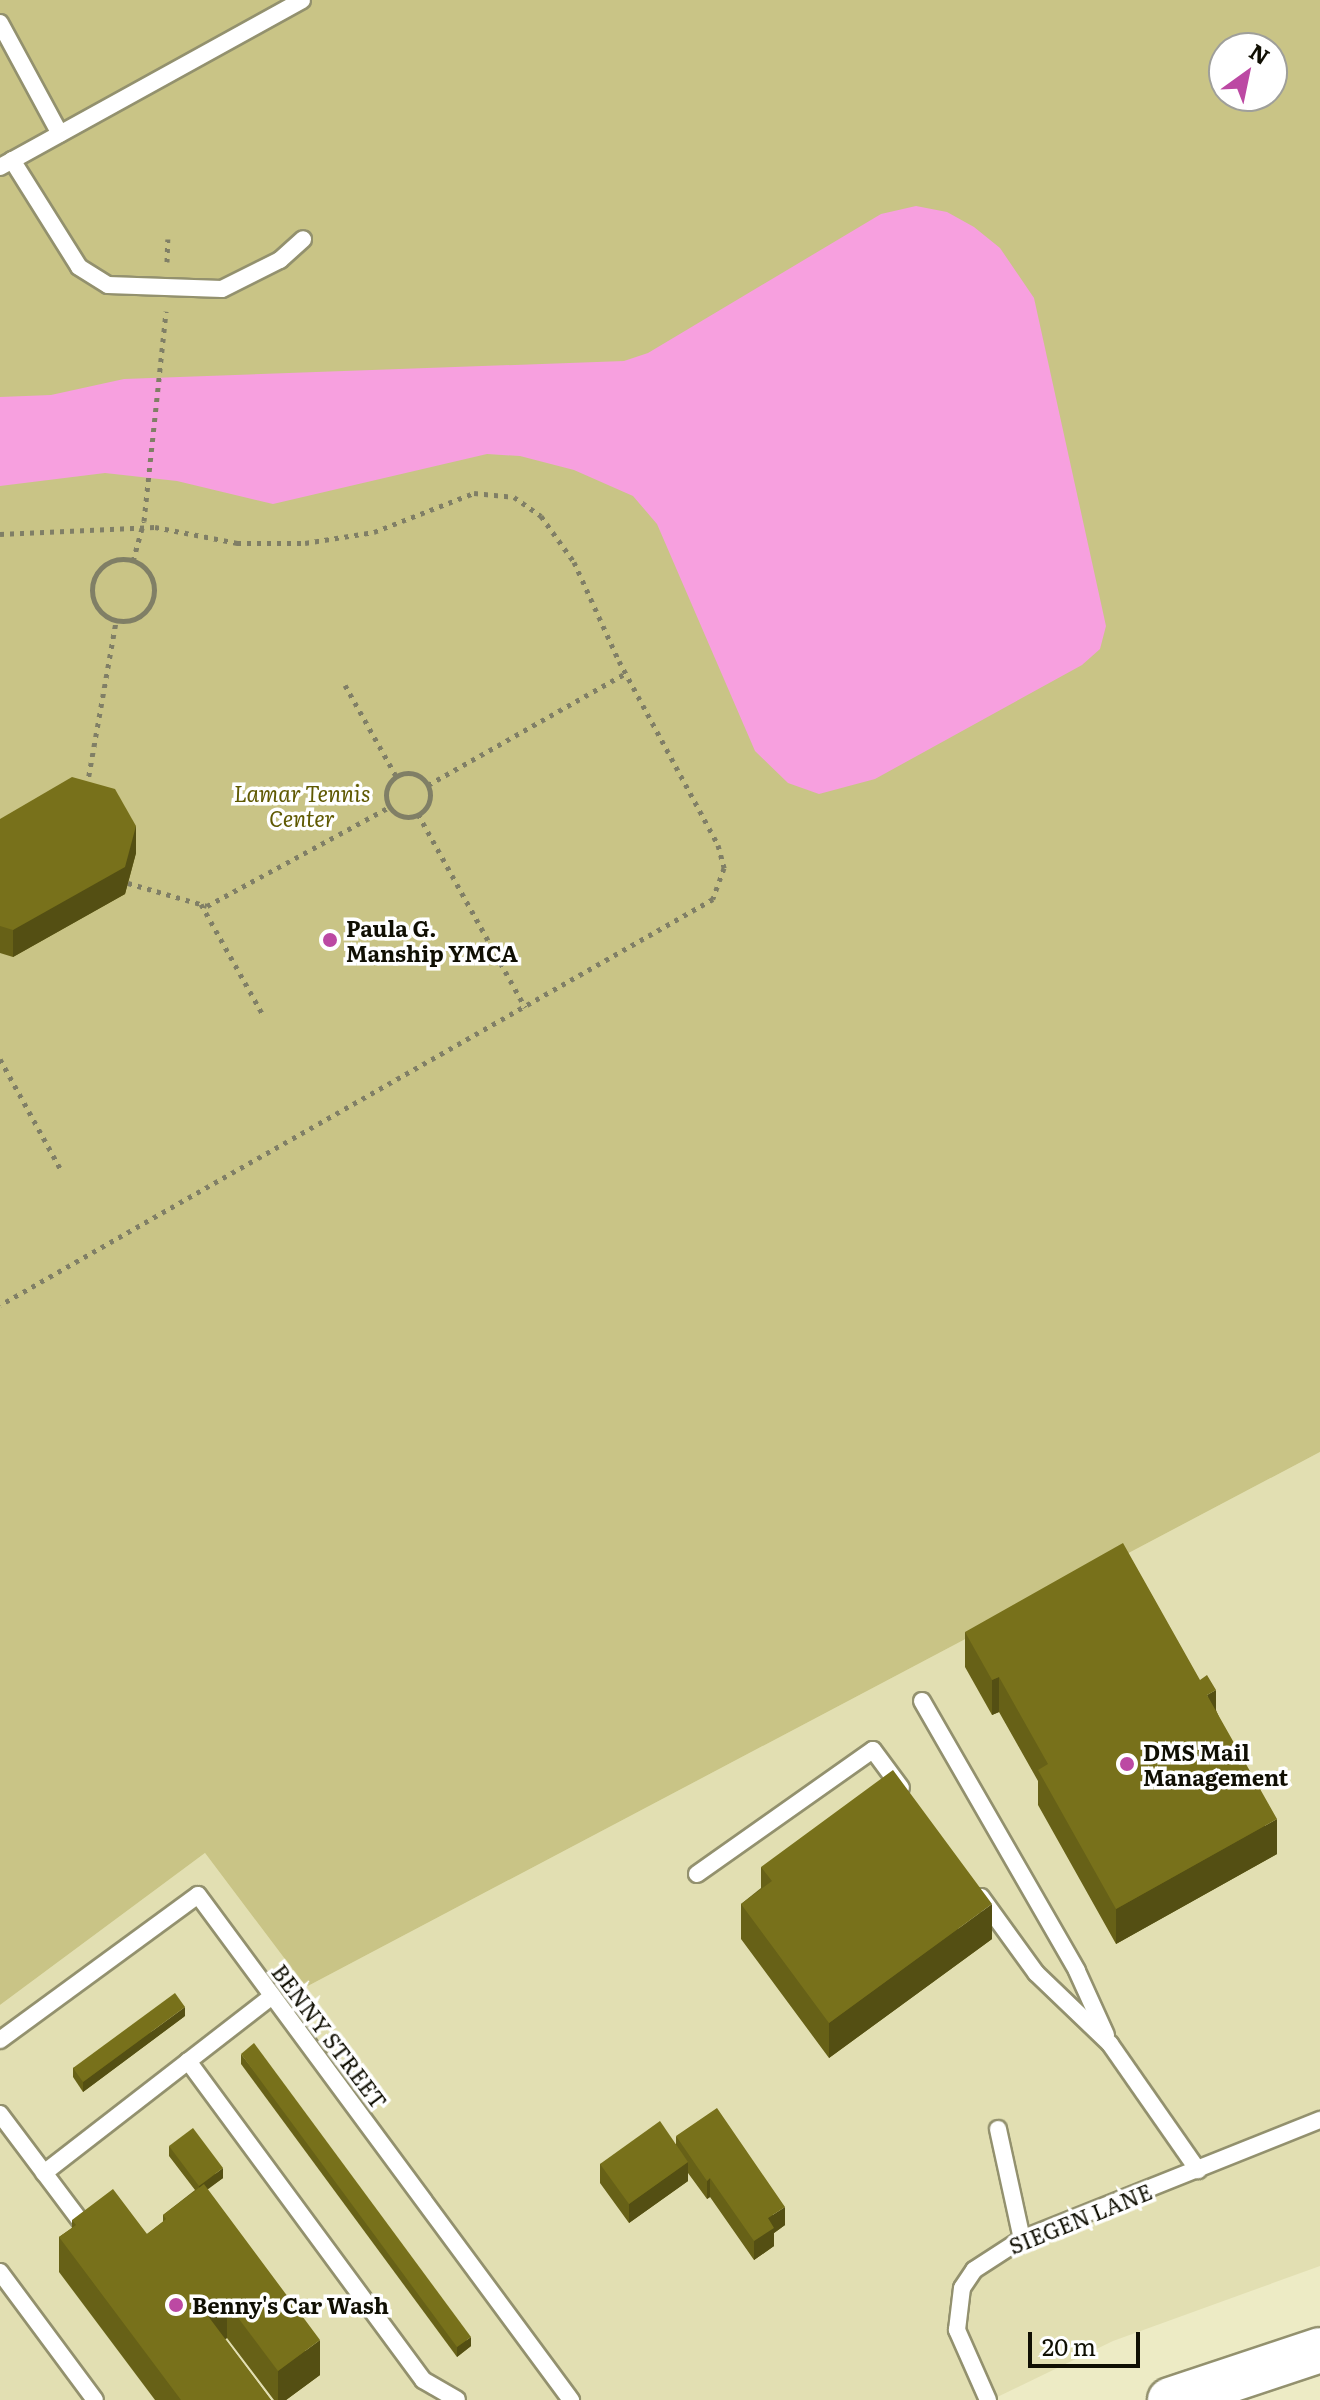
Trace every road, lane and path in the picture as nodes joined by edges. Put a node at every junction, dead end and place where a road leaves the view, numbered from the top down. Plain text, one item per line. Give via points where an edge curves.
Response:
1 (302, 0) edge
2 (0, 23) edge
3 (60, 134) junction
4 (6, 164) edge
5 (303, 239) dead end
6 (167, 306) dead end
7 (143, 524) junction
8 (0, 534) edge
9 (133, 561) junction
10 (116, 621) junction
11 (626, 673) junction
12 (345, 685) dead end
13 (396, 776) junction
14 (428, 785) junction
15 (86, 791) edge
16 (389, 807) junction
17 (418, 814) junction
18 (128, 883) edge
19 (200, 904) junction
20 (525, 1007) junction
21 (263, 1015) dead end
22 (0, 1059) edge
23 (62, 1172) dead end
24 (0, 1305) edge
25 (922, 1701) dead end
26 (909, 1800) edge
27 (697, 1874) dead end
28 (973, 1886) edge
29 (272, 1996) junction
30 (0, 2040) edge
31 (1110, 2044) junction
32 (188, 2061) junction
33 (0, 2114) edge
34 (1320, 2120) edge
35 (998, 2129) dead end
36 (1198, 2170) junction
37 (44, 2173) junction
38 (94, 2238) edge
39 (1022, 2239) junction
40 (0, 2272) edge
41 (1320, 2350) edge
42 (95, 2400) edge
43 (457, 2400) edge
44 (571, 2400) edge
45 (988, 2400) edge
46 (1170, 2400) edge

1 - 3 lane
2 - 3 lane
3 - 4 lane
4 - 5 lane via 73,259 108,285 222,289 280,260
6 - 7 path
7 - 8 path
7 - 9 path
7 - 11 path via 237,543 305,543 374,532 474,493 514,497 541,516 567,550
9 - 10 path via 154,583 152,603 138,618
9 - 10 path via 112,560 92,583 94,603
10 - 15 path
11 - 14 path
11 - 20 path via 718,845 723,881 713,899
12 - 13 path
13 - 14 path via 410,773
13 - 16 path via 385,794
14 - 17 path via 430,800
16 - 17 path via 400,816
16 - 19 path via 207,906
17 - 20 path
18 - 19 path
19 - 21 path
20 - 24 path
22 - 23 path
25 - 31 lane via 1077,1971
26 - 27 lane via 873,1750
28 - 31 lane via 1036,1973
29 - 30 lane, BENNY STREET via 198,1895
29 - 32 lane
29 - 44 lane, BENNY STREET
31 - 36 lane
32 - 37 lane
32 - 43 lane via 423,2380
33 - 37 lane
34 - 36 lane, SIEGEN LANE
35 - 39 lane
36 - 39 lane, SIEGEN LANE
37 - 38 lane
39 - 45 lane, SIEGEN LANE via 974,2270 962,2288 956,2313 964,2351
40 - 42 lane
41 - 46 main road

